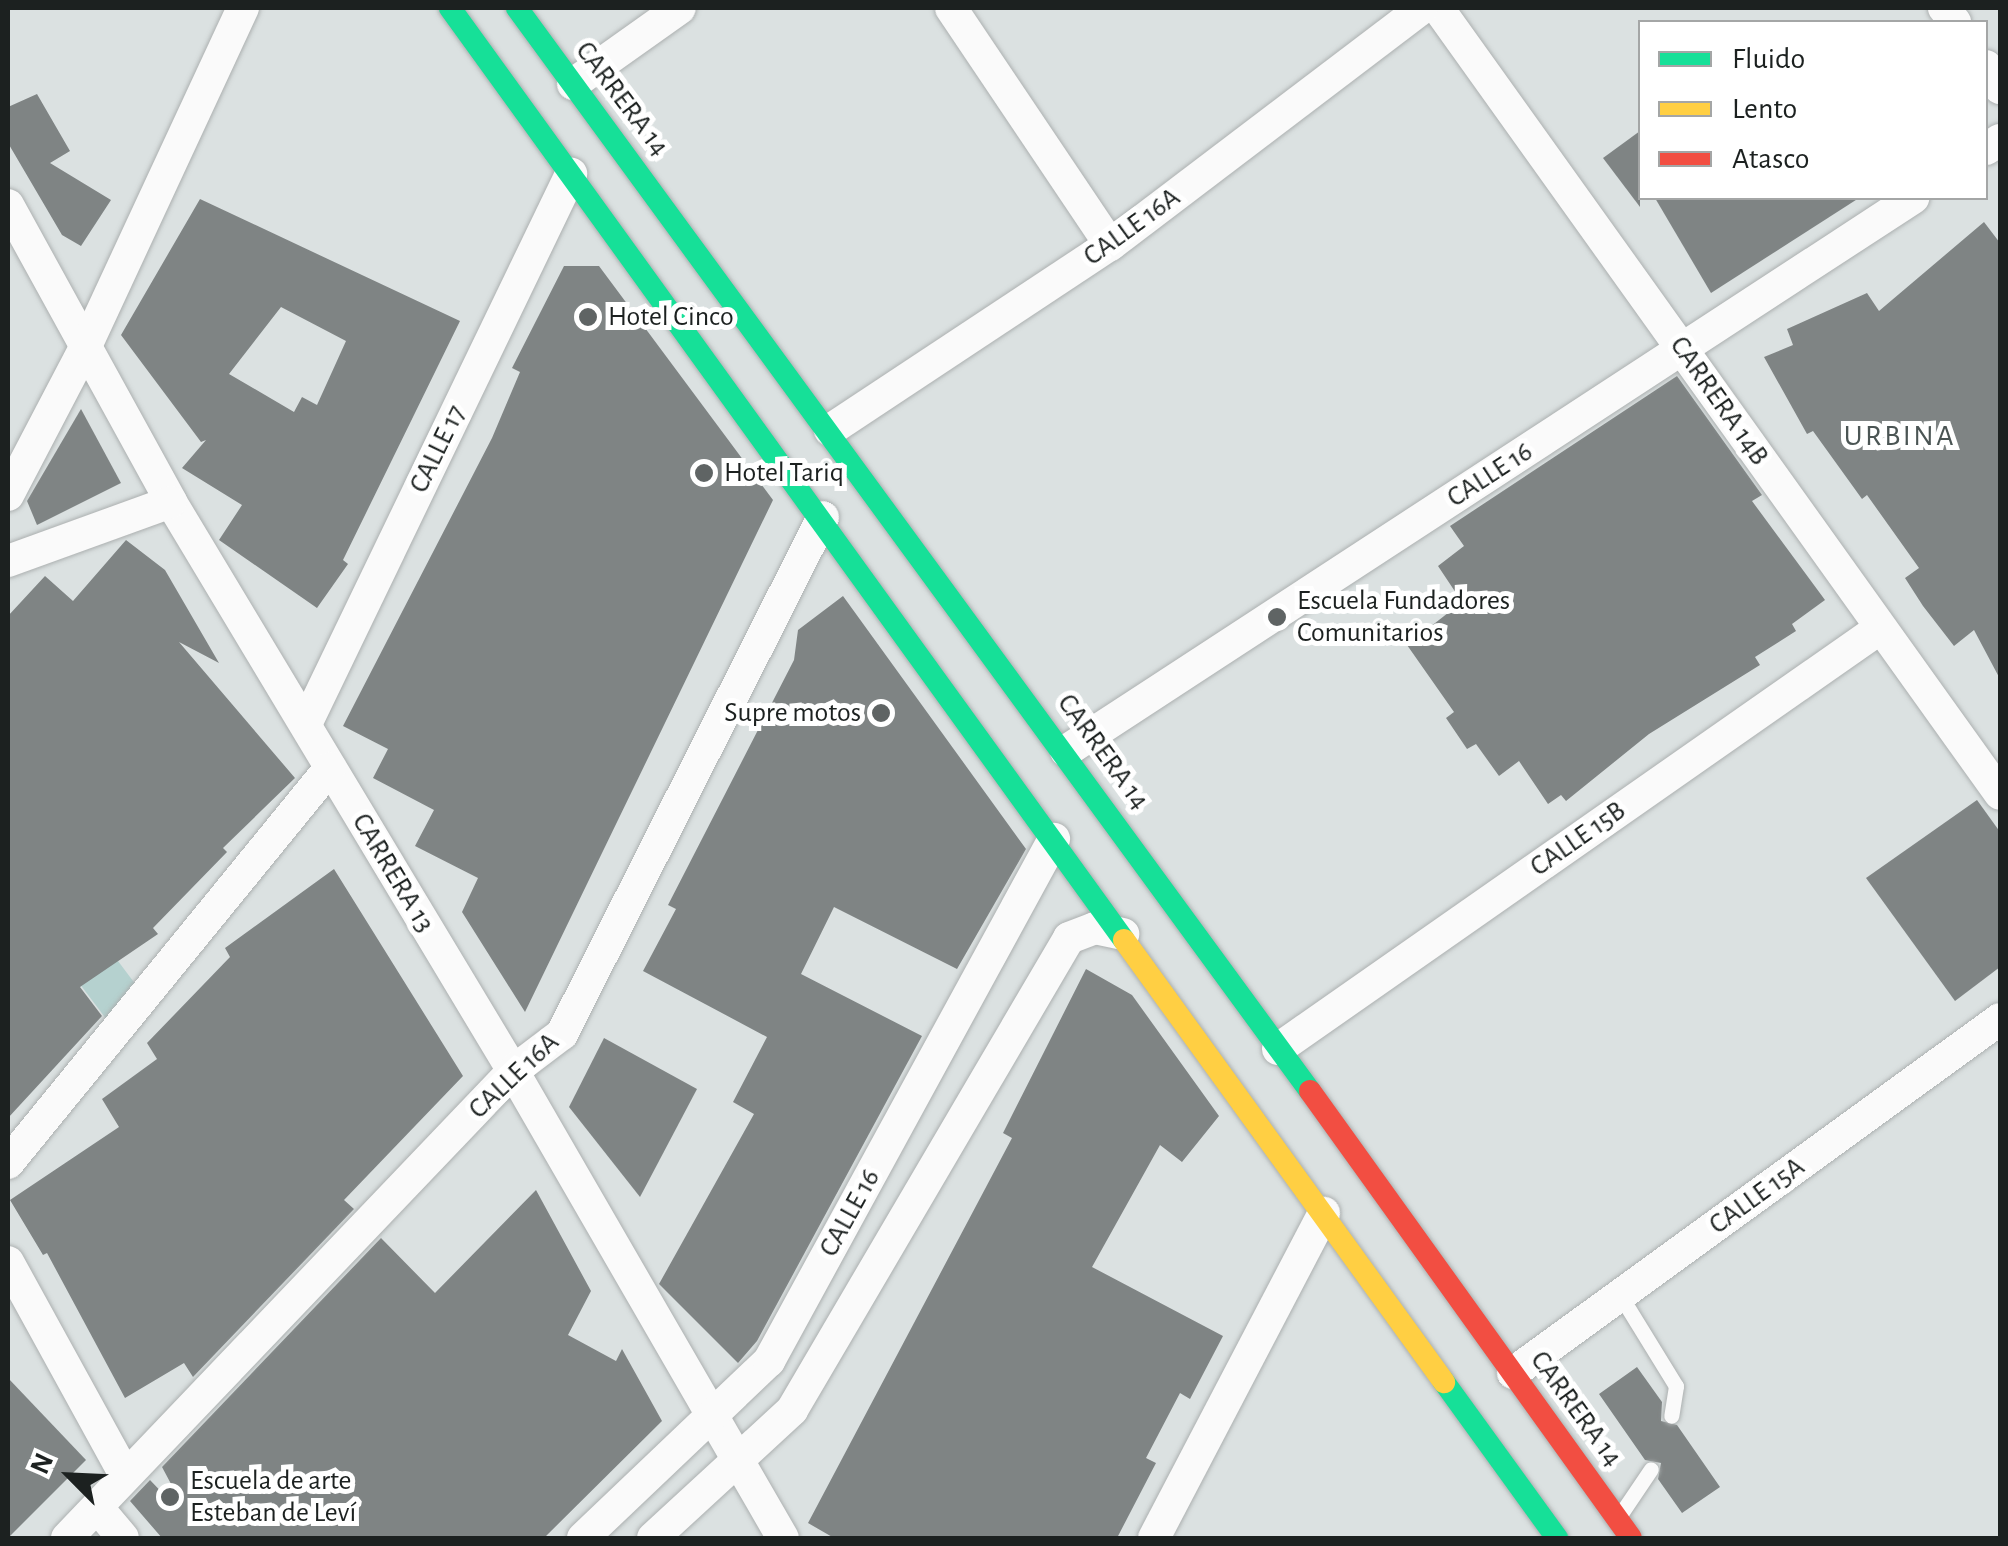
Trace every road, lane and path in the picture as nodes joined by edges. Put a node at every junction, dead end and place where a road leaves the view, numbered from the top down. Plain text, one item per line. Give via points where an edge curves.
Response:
1 (243, 8) edge
2 (450, 8) edge
3 (517, 8) edge
4 (680, 8) edge
5 (951, 8) edge
6 (1422, 8) edge
7 (1438, 8) edge
8 (573, 84) junction
9 (570, 174) junction
10 (1910, 200) edge
11 (8, 205) edge
12 (1110, 245) junction
13 (86, 346) junction
14 (1682, 350) junction
15 (830, 430) junction
16 (8, 495) edge
17 (171, 502) junction
18 (823, 516) junction
19 (8, 561) edge
20 (1878, 629) junction
21 (306, 724) junction
22 (1066, 751) junction
23 (330, 768) junction
24 (2000, 794) edge
25 (1054, 839) junction
26 (1123, 934) junction
27 (2000, 1019) edge
28 (1278, 1049) junction
29 (513, 1070) junction
30 (8, 1163) edge
31 (1324, 1213) junction
32 (8, 1262) edge
33 (1620, 1295) junction
34 (1513, 1373) junction
35 (1671, 1416) dead end
36 (714, 1417) junction
37 (740, 1457) junction
38 (1651, 1468) dead end
39 (125, 1475) junction
40 (97, 1507) junction
41 (1624, 1528) edge
42 (67, 1538) edge
43 (123, 1538) edge
44 (583, 1538) edge
45 (653, 1538) edge
46 (782, 1538) edge
47 (1154, 1538) edge
48 (1557, 1538) edge

1 - 13 street
2 - 9 main road
3 - 8 main road, CARRERA 14
4 - 8 street
5 - 12 street
6 - 12 street, CALLE 16A
7 - 14 street, CARRERA 14B
8 - 15 main road, CARRERA 14
9 - 18 main road
9 - 21 street, CALLE 17
10 - 14 street, CALLE 16
11 - 13 street, CARRERA 13
12 - 15 street, CALLE 16A
13 - 16 street
13 - 17 street, CARRERA 13
14 - 20 street, CARRERA 14B
14 - 22 street, CALLE 16
15 - 22 main road, CARRERA 14
17 - 19 street
17 - 21 street, CARRERA 13
18 - 25 main road
18 - 29 street, CALLE 16A via 562,1034
20 - 24 street, CARRERA 14B
20 - 28 street, CALLE 15B
21 - 23 street, CARRERA 13
22 - 28 main road, CARRERA 14
23 - 29 street, CARRERA 13
23 - 30 street
25 - 26 main road
25 - 36 street, CALLE 16 via 770,1361
26 - 31 main road
26 - 37 street, CALLE 16 via 1095,928 1069,938 1050,962 792,1410
27 - 33 street, CALLE 15A
28 - 34 main road, CARRERA 14
29 - 36 street, CARRERA 13
29 - 39 street, CALLE 16A
31 - 47 street
31 - 48 main road
32 - 39 street
33 - 34 street, CALLE 15A
33 - 35 lane via 1676,1386
34 - 41 main road, CARRERA 14
36 - 37 street, CARRERA 13
36 - 44 street, CALLE 16
37 - 45 street, CALLE 16
37 - 46 street, CARRERA 13
38 - 41 lane
39 - 40 street, CALLE 16A
40 - 42 street, CALLE 16A
40 - 43 street

